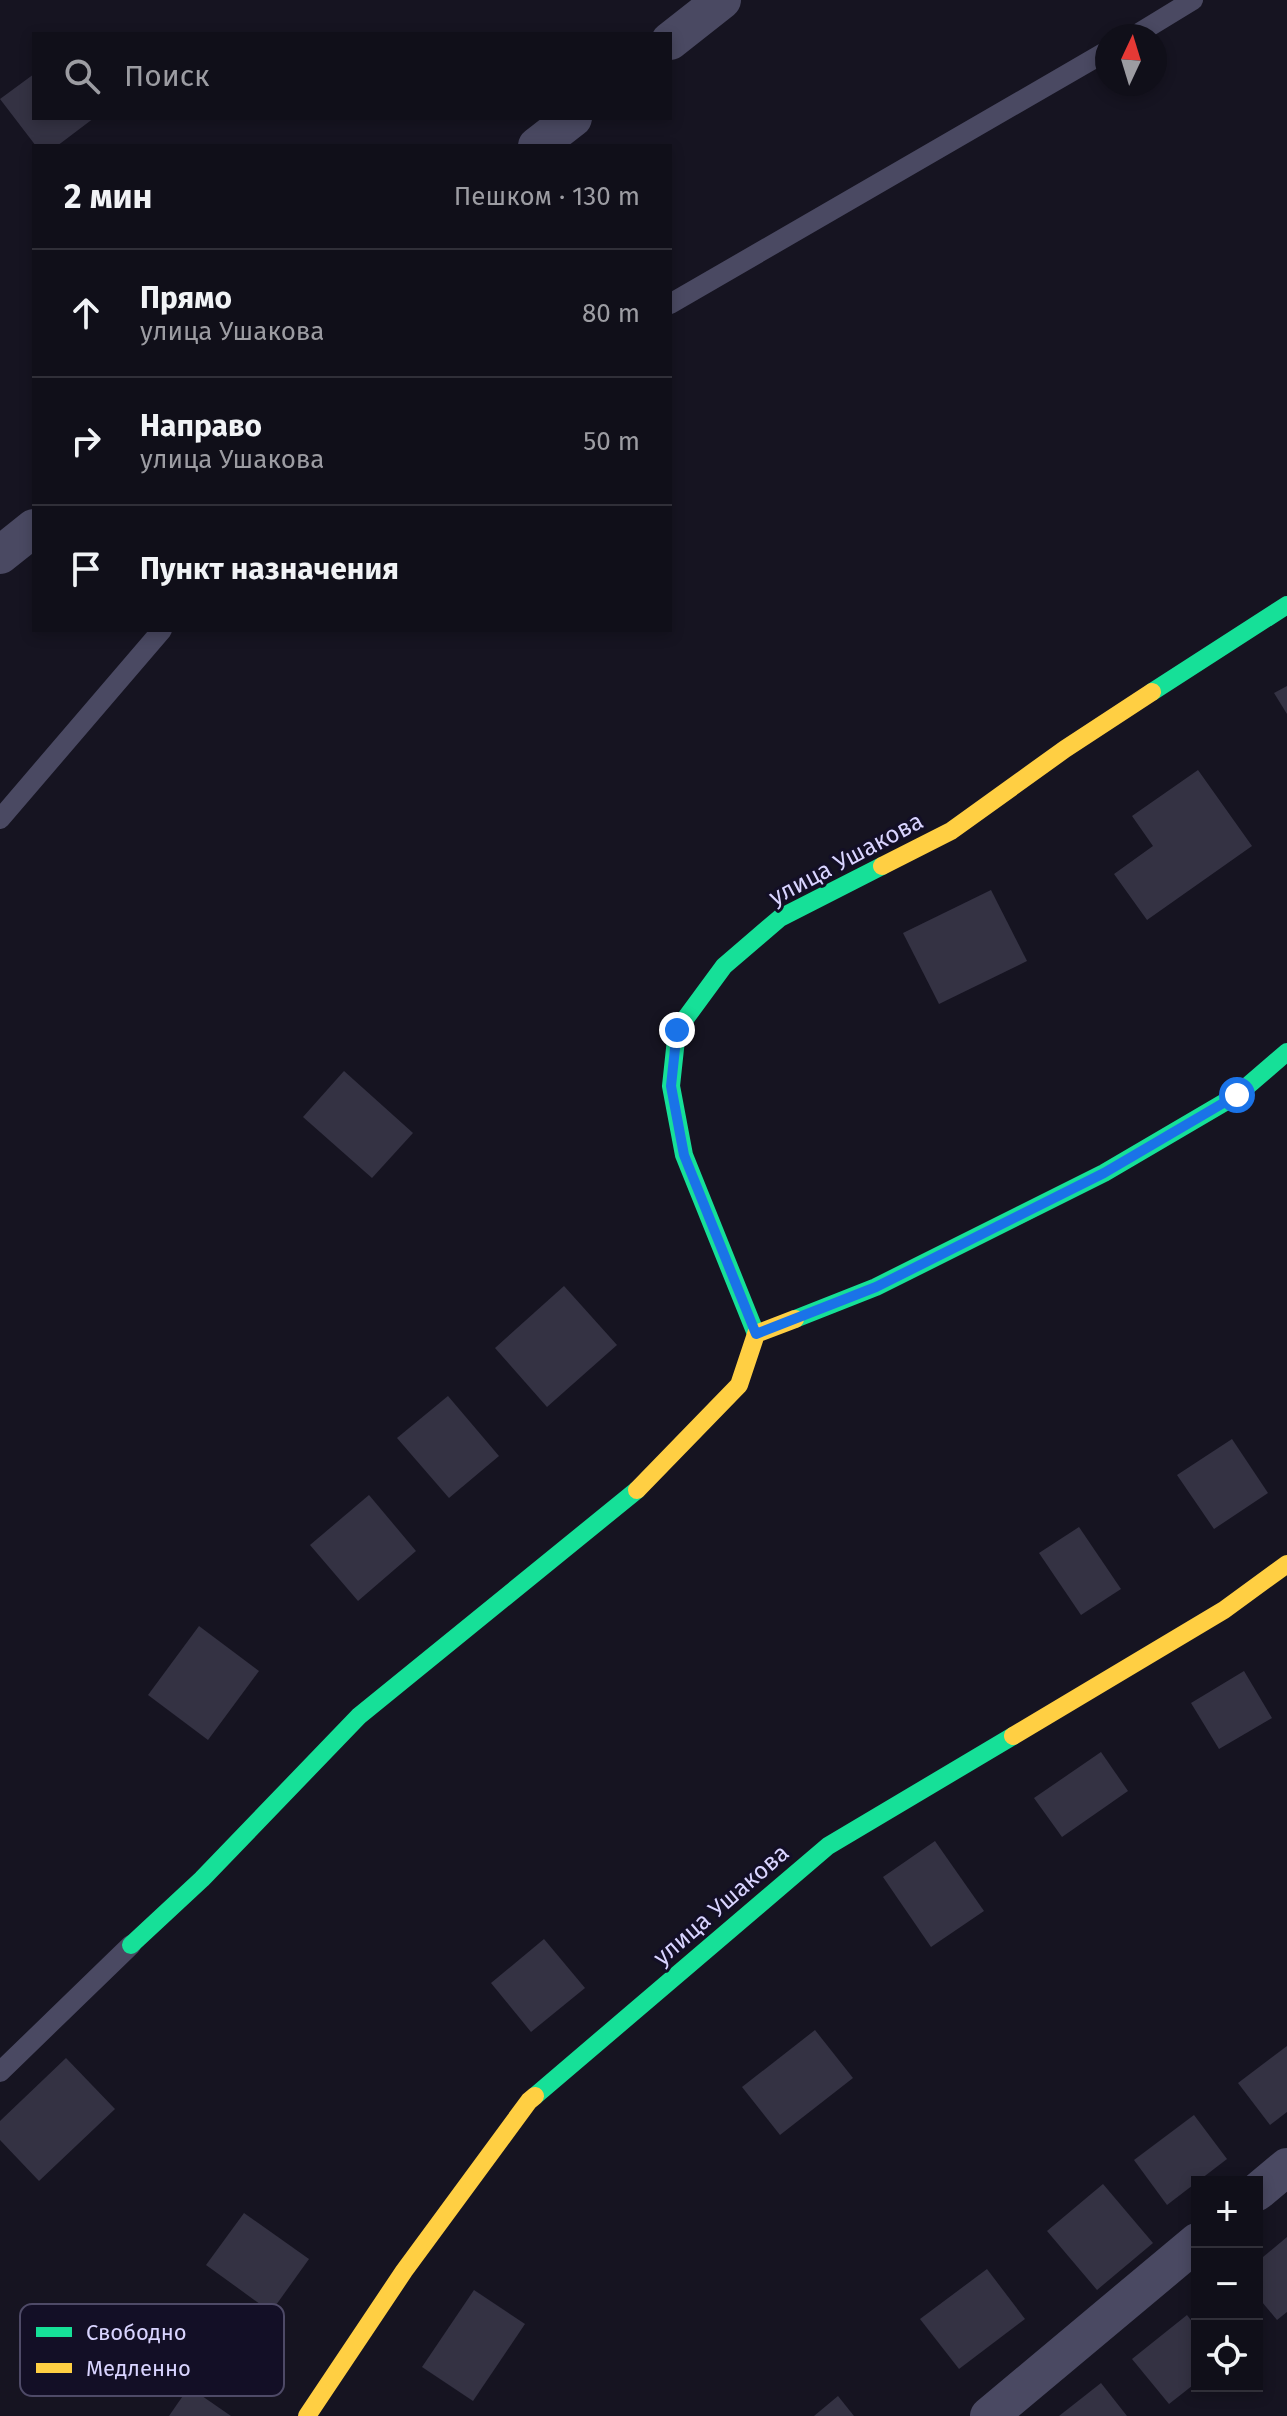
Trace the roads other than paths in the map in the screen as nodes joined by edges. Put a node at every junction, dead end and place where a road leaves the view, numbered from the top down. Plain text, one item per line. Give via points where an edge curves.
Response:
1 (722, 0) edge
2 (1193, 0) edge
3 (1154, 24) edge
4 (672, 39) edge
5 (1095, 58) edge
6 (570, 120) edge
7 (540, 144) edge
8 (672, 303) edge
9 (32, 530) edge
10 (0, 555) edge
11 (1287, 605) edge
12 (160, 632) edge
13 (0, 819) edge
14 (1287, 1052) edge
15 (756, 1334) junction
16 (1287, 1564) edge
17 (131, 1945) joint
18 (0, 2072) edge
19 (1287, 2167) edge
20 (1263, 2187) edge
21 (1191, 2247) edge
22 (307, 2416) edge
23 (989, 2416) edge

1 - 4 street
2 - 3 lane
5 - 8 lane
6 - 7 street
9 - 10 street
11 - 15 street, улица Ушакова via 1065,749 951,831 780,918 724,966 677,1030 671,1086 684,1155
12 - 13 lane
14 - 15 street via 1237,1095 1104,1173 876,1287
15 - 17 street via 739,1385 632,1495 359,1716
16 - 22 street, улица Ушакова via 1224,1610 828,1846 529,2101 404,2271
17 - 18 lane
19 - 20 street
21 - 23 street

